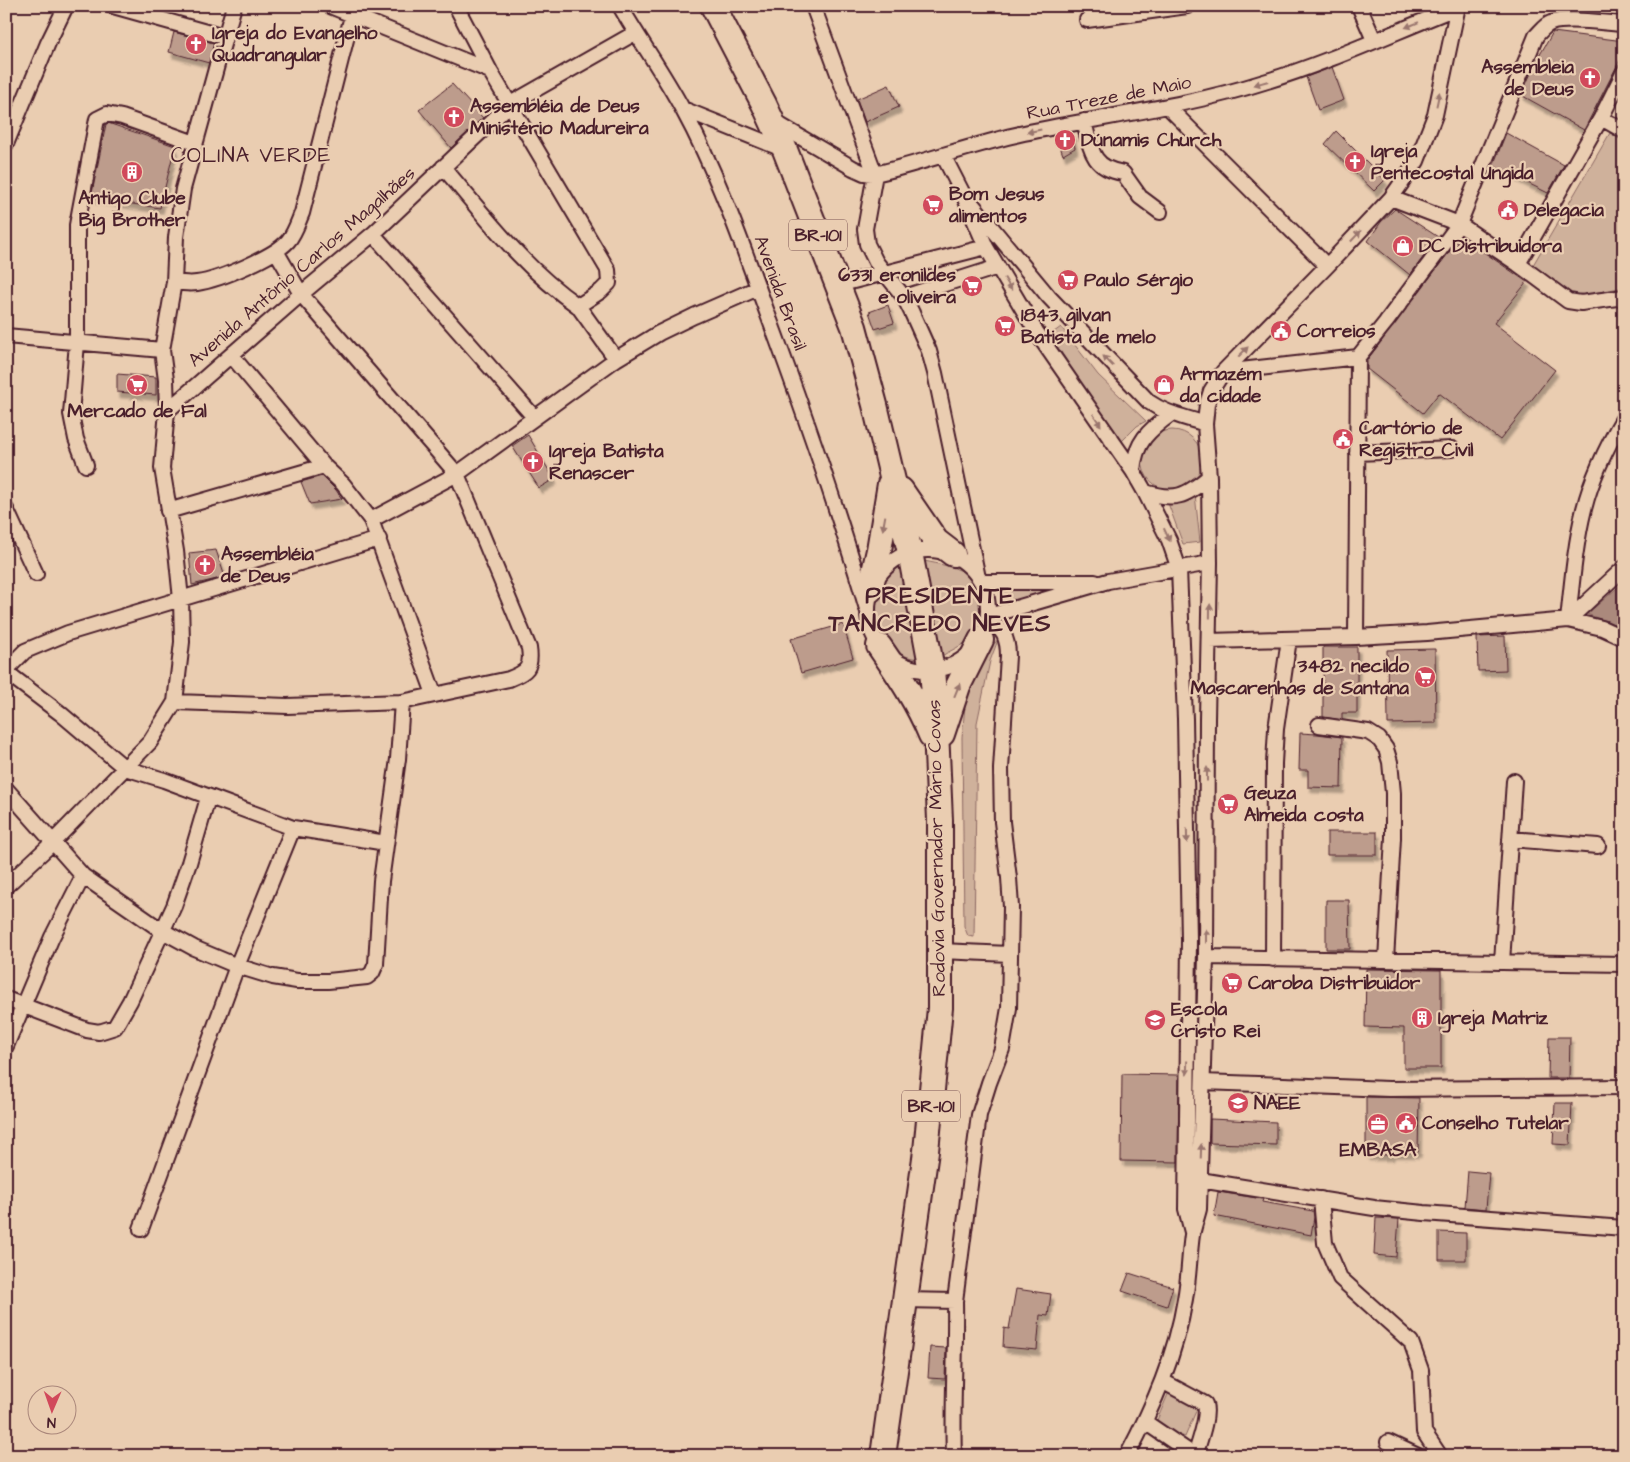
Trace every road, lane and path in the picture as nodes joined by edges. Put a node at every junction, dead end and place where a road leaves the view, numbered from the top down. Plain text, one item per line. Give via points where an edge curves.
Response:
1 (66, 6) edge
2 (112, 6) edge
3 (234, 6) edge
4 (330, 6) edge
5 (456, 6) edge
6 (620, 6) edge
7 (713, 6) edge
8 (813, 6) edge
9 (1187, 6) edge
10 (1359, 6) edge
11 (1458, 6) edge
12 (352, 16) junction
13 (1087, 20) dead end
14 (1624, 24) edge
15 (635, 32) junction
16 (224, 37) junction
17 (1374, 40) junction
18 (490, 70) junction
19 (1624, 72) edge
20 (510, 104) junction
21 (1168, 107) junction
22 (683, 109) junction
23 (1602, 118) junction
24 (770, 119) junction
25 (1084, 122) junction
26 (1624, 131) edge
27 (195, 143) junction
28 (6, 144) edge
29 (785, 150) junction
30 (943, 155) junction
31 (443, 166) junction
32 (875, 174) junction
33 (963, 194) junction
34 (1391, 198) junction
35 (1160, 212) dead end
36 (1459, 224) junction
37 (373, 234) junction
38 (986, 247) junction
39 (276, 251) junction
40 (1518, 264) junction
41 (1327, 266) junction
42 (998, 267) junction
43 (886, 272) junction
44 (174, 282) junction
45 (838, 285) junction
46 (758, 288) junction
47 (301, 294) junction
48 (1624, 296) edge
49 (904, 297) junction
50 (578, 306) junction
51 (6, 336) edge
52 (77, 343) junction
53 (162, 350) junction
54 (231, 355) junction
55 (1358, 357) junction
56 (616, 358) junction
57 (1223, 372) junction
58 (167, 411) junction
59 (1171, 414) junction
60 (534, 417) junction
61 (1624, 417) edge
62 (1205, 424) junction
63 (1452, 449) dead end
64 (1357, 453) junction
65 (86, 465) dead end
66 (324, 466) junction
67 (1133, 471) junction
68 (457, 474) junction
69 (892, 475) junction
70 (1209, 476) junction
71 (1146, 492) junction
72 (6, 509) edge
73 (168, 511) junction
74 (371, 520) junction
75 (379, 539) junction
76 (910, 552) junction
77 (953, 554) junction
78 (1210, 563) junction
79 (1624, 568) edge
80 (1179, 569) junction
81 (36, 574) dead end
82 (980, 578) junction
83 (1108, 582) junction
84 (181, 599) junction
85 (869, 600) junction
86 (1568, 620) junction
87 (986, 626) junction
88 (1356, 638) junction
89 (1624, 638) edge
90 (1289, 639) junction
91 (1209, 641) junction
92 (879, 646) junction
93 (932, 670) junction
94 (6, 671) edge
95 (434, 694) junction
96 (175, 702) junction
97 (402, 702) junction
98 (1185, 719) junction
99 (1207, 719) junction
100 (1319, 724) dead end
101 (938, 753) junction
102 (125, 768) junction
103 (1514, 781) dead end
104 (6, 789) edge
105 (208, 798) junction
106 (293, 828) junction
107 (1510, 839) junction
108 (53, 842) junction
109 (386, 843) junction
110 (1598, 846) dead end
111 (83, 876) junction
112 (6, 886) edge
113 (161, 930) junction
114 (940, 951) junction
115 (1010, 954) junction
116 (1206, 957) junction
117 (1273, 959) junction
118 (1386, 960) junction
119 (1502, 962) junction
120 (1624, 964) edge
121 (237, 966) junction
122 (6, 999) edge
123 (23, 1006) junction
124 (1188, 1025) junction
125 (1204, 1032) junction
126 (6, 1046) edge
127 (1203, 1082) junction
128 (1624, 1087) edge
129 (1200, 1180) junction
130 (1321, 1199) junction
131 (141, 1228) dead end
132 (1624, 1228) edge
133 (1192, 1234) junction
134 (904, 1300) junction
135 (955, 1301) junction
136 (1162, 1381) junction
137 (1145, 1422) junction
138 (1388, 1442) dead end
139 (883, 1456) edge
140 (954, 1456) edge
141 (1127, 1456) edge
142 (1418, 1456) edge
143 (1440, 1456) edge

1 - 28 street
2 - 16 street
3 - 16 street
4 - 12 street
5 - 18 street
6 - 15 street, Avenida Brasil
7 - 24 highway, Rodovia Governador Mário Covas / BR-101
8 - 32 street
9 - 13 street
10 - 17 street
11 -> 17 street, Rua Treze de Maio
34 -> 11 street via 1417,161 1427,138 1435,115
12 - 18 street
12 - 39 street via 302,213 291,236
14 - 36 street via 1566,20 1553,22 1536,36
15 - 20 street, Avenida Antônio Carlos Magalhães
15 - 22 street, Avenida Brasil
16 - 27 street
17 -> 21 street, Rua Treze de Maio via 1262,83
18 - 20 street
19 - 23 street
20 - 31 street, Avenida Antônio Carlos Magalhães
20 - 50 street via 608,270 609,283
21 - 25 street, Rua Treze de Maio
21 - 41 street
22 - 29 street
22 - 46 street, Avenida Brasil
23 - 26 street
23 - 40 street
24 - 29 highway, Rodovia Governador Mário Covas / BR-101
24 - 32 street via 853,168
25 -> 30 street, Rua Treze de Maio
25 - 35 street via 1092,155 1108,170 1123,173 1140,197
27 - 44 street via 183,190
27 - 52 street via 107,114 97,119 77,225
29 - 45 highway, Rodovia Governador Mário Covas / BR-101
30 - 32 street, Rua Treze de Maio
30 - 33 street
31 - 37 street, Avenida Antônio Carlos Magalhães
31 - 50 street via 530,268
32 - 43 street via 865,229 870,252
33 - 38 street
59 -> 33 street via 1149,402 1092,343
34 - 36 street
41 -> 34 street
36 - 40 street
36 - 55 street
37 - 47 street, Avenida Antônio Carlos Magalhães
37 - 60 street
38 - 42 street
38 - 43 street
39 - 44 street via 214,279 196,283
39 - 47 street
40 - 48 street via 1568,301 1581,303
57 -> 41 street
42 - 49 street
42 -> 67 street via 1037,333
43 - 45 street
43 - 49 street
44 - 53 street
45 - 69 highway, Rodovia Governador Mário Covas / BR-101 via 854,327
46 - 56 street via 659,333
46 - 85 street, Avenida Brasil
47 - 54 street, Avenida Antônio Carlos Magalhães
47 - 68 street
49 - 82 street via 920,328 935,373
50 - 56 street
51 - 52 street
52 - 53 street
52 - 65 street via 71,414
53 - 58 street
54 - 58 street, Avenida Antônio Carlos Magalhães
54 - 66 street
55 - 57 street
55 - 64 street
56 - 60 street
57 - 62 street via 1211,391
58 - 73 street via 162,468
59 - 62 street
59 - 67 street via 1144,438 1134,459
60 - 68 street
61 - 86 street via 1596,472 1584,508
62 - 70 street
63 - 64 street
64 - 88 street
66 - 73 street
66 - 74 street via 343,484
67 - 71 street
68 - 74 street
68 - 95 street via 530,658 529,666 522,673 509,678
69 - 76 highway, Rodovia Governador Mário Covas / BR-101
69 - 77 highway via 936,540
69 -> 85 highway
70 - 71 street via 1184,495 1162,497
70 - 78 street
71 -> 80 street
72 - 81 street
73 - 84 street
74 - 75 street
75 - 84 street
75 - 95 street
76 - 77 street via 934,549
76 - 85 street via 893,560 879,573
76 - 93 highway, Rodovia Governador Mário Covas / BR-101
77 - 82 street via 966,562
78 - 80 street
91 -> 78 street
79 - 86 street
80 - 83 street
80 - 98 street
82 - 83 street
82 - 87 street via 988,598
83 - 87 street
84 - 94 street via 40,643 25,651
84 - 96 street via 182,642
85 - 92 street, Avenida Brasil via 870,629
86 - 88 street
86 - 89 street via 1602,628
87 - 93 street via 968,655 951,666
101 -> 87 highway via 958,686
87 - 115 street via 996,624 1008,642 1001,769 1002,822 1010,888
88 - 90 street
90 - 91 street
90 - 117 street via 1275,755
91 - 99 street
92 - 93 street via 894,660 912,668
92 - 101 highway via 910,690
93 - 101 highway, Rodovia Governador Mário Covas / BR-101
94 - 102 street
95 - 97 street
96 - 97 street via 287,706
96 - 102 street via 150,742
97 - 109 street
98 - 99 street
98 -> 124 street
116 -> 99 street
100 - 118 street via 1368,732 1386,748 1390,762 1393,793
101 - 114 highway, Rodovia Governador Mário Covas / BR-101
102 - 105 street
102 - 108 street
103 - 107 street
104 - 108 street
105 - 106 street
105 - 113 street via 174,906
106 - 109 street
106 - 121 street
107 - 110 street
107 - 119 street
108 - 111 street
108 - 112 street
109 - 121 street via 376,964 372,973 359,978 297,981
111 - 113 street
111 - 123 street via 52,937
113 - 121 street
113 - 123 street via 130,1002 115,1027 99,1032 86,1030
114 - 115 street
114 - 134 highway, Rodovia Governador Mário Covas / BR-101 via 940,1008 933,1088
115 - 135 street via 1006,1031 980,1115
116 - 117 street
116 - 125 street
117 - 118 street
118 - 119 street
119 - 120 street
121 - 131 street
122 - 123 street
123 - 126 street
124 - 125 street
124 -> 133 street via 1186,1210
125 - 127 street
127 - 128 street via 1389,1089
129 -> 127 street
129 - 130 street
129 - 133 street via 1199,1209
130 - 132 street via 1424,1213
130 - 143 street via 1325,1243 1340,1278 1411,1342 1421,1370 1424,1432
133 - 136 street via 1185,1299
134 - 135 street
134 - 139 highway, Rodovia Governador Mário Covas / BR-101
135 - 140 street
136 - 137 street
136 - 137 street via 1205,1404 1205,1418 1195,1456
137 - 141 street
138 - 142 street

